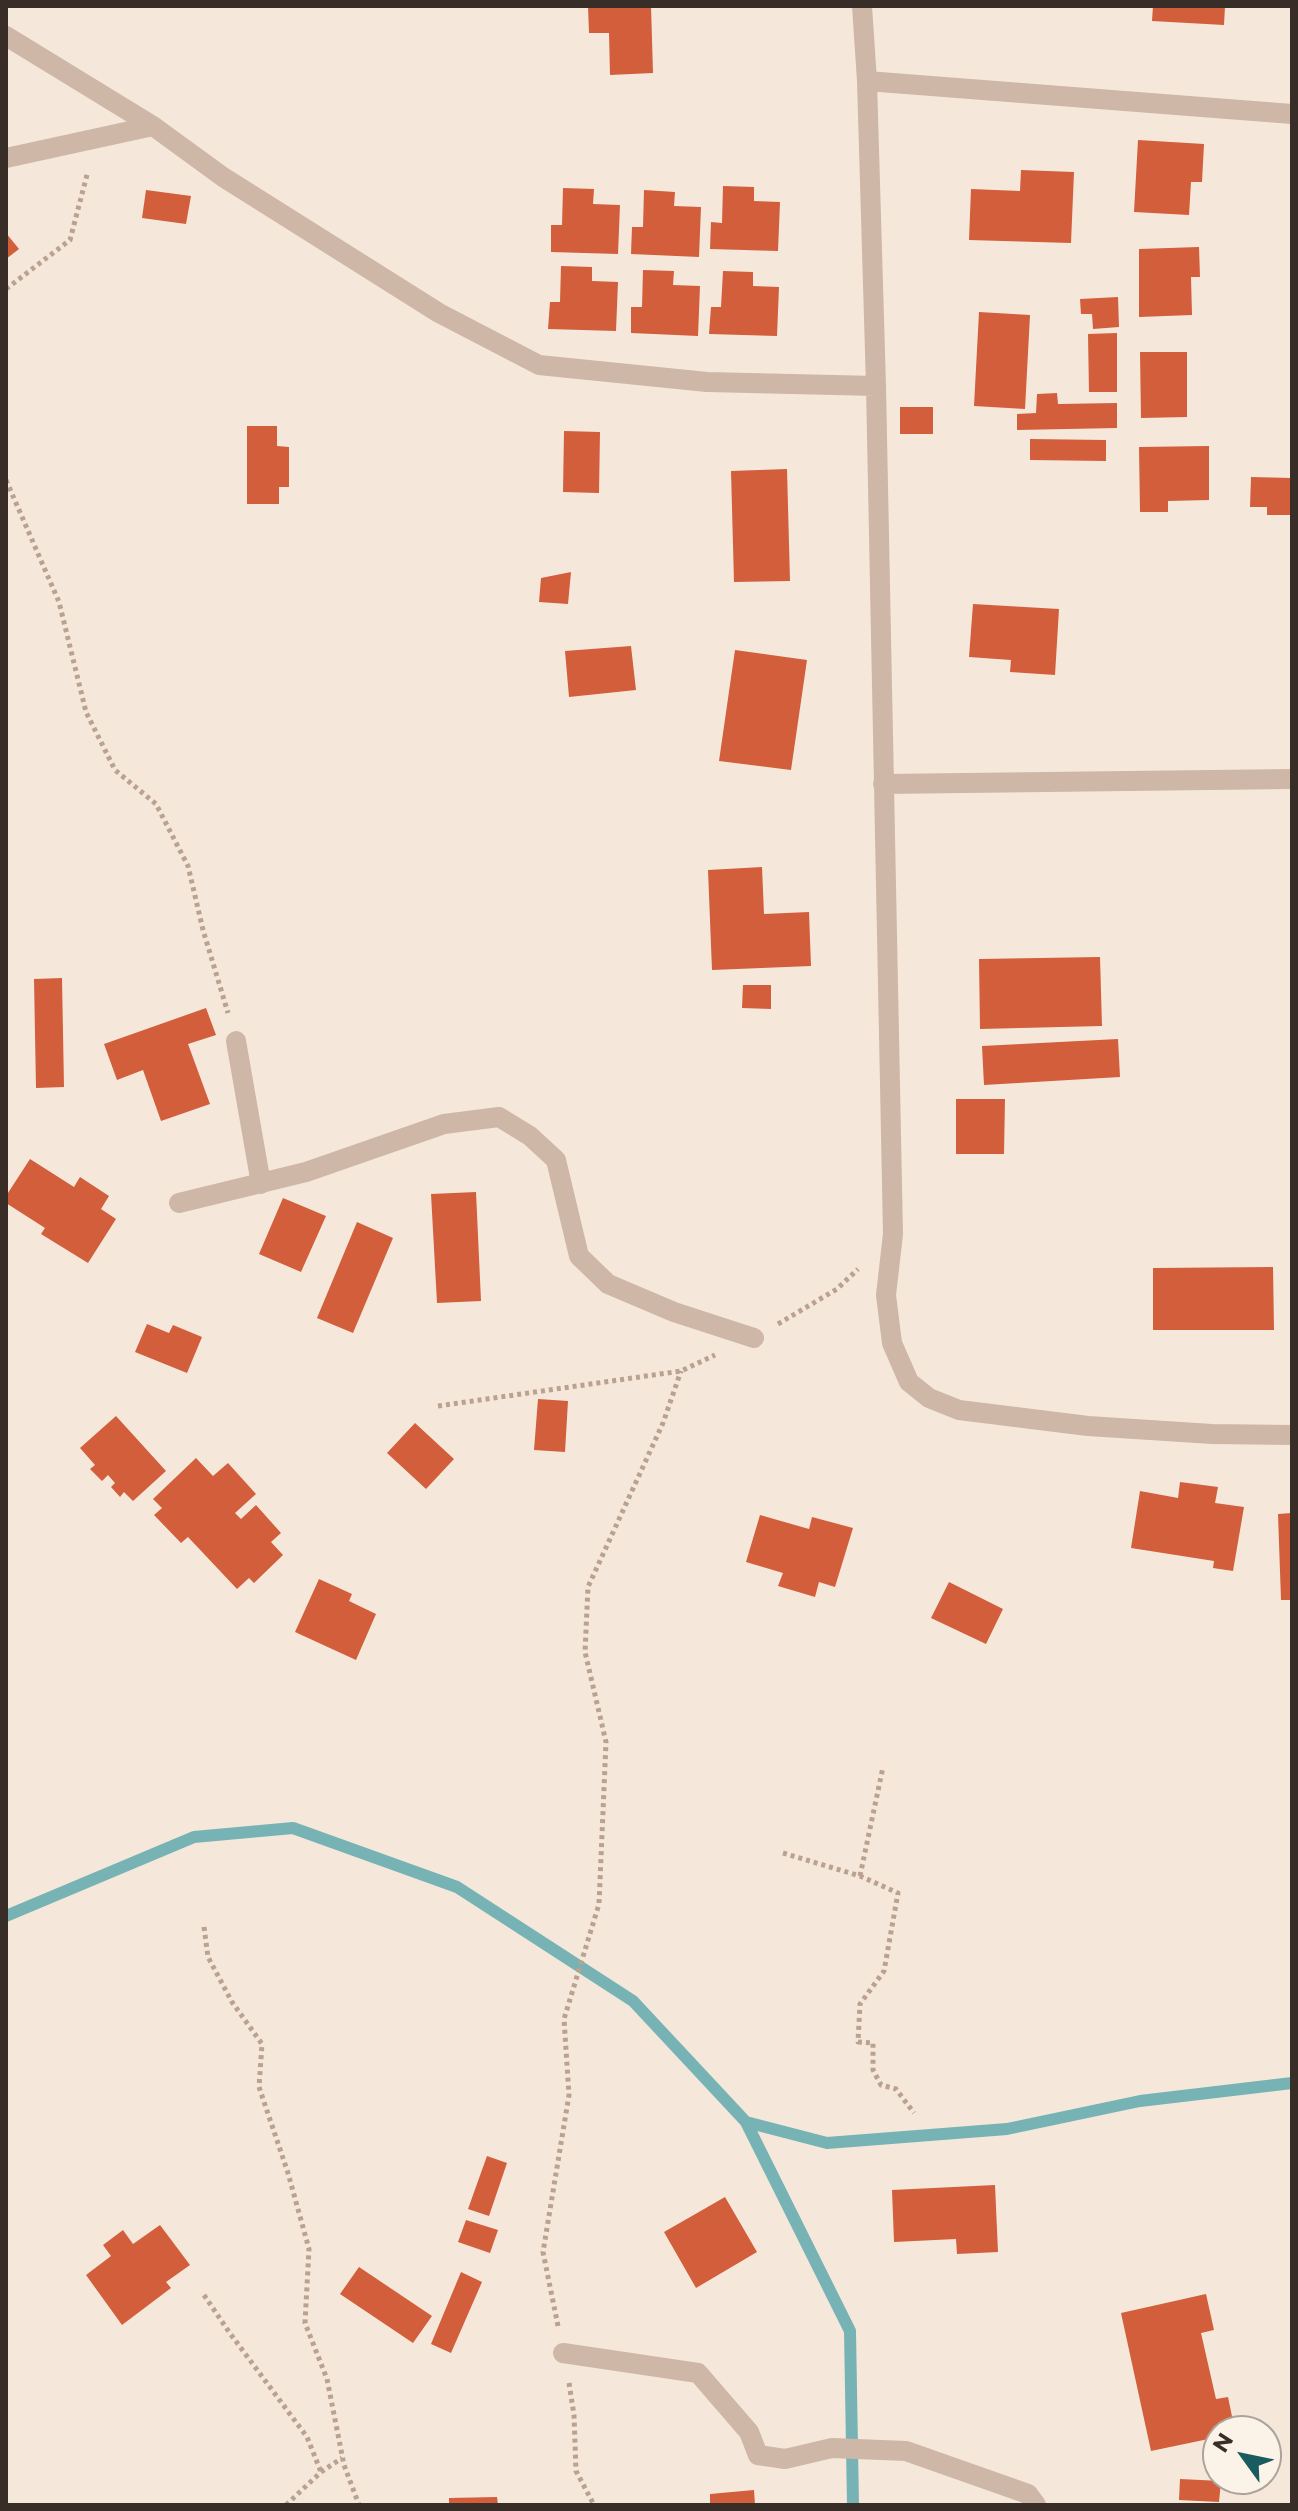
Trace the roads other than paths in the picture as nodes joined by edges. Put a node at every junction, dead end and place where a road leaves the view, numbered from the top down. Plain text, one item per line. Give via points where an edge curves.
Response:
1 (862, 6) edge
2 (6, 36) edge
3 (867, 81) junction
4 (1292, 114) edge
5 (153, 126) junction
6 (6, 158) edge
7 (876, 386) junction
8 (1292, 779) edge
9 (883, 784) junction
10 (236, 1041) road end
11 (261, 1184) junction
12 (179, 1203) dead end
13 (754, 1338) road end
14 (1292, 1435) edge
15 (563, 2353) road end
16 (1036, 2505) edge

1 - 3 street
2 - 5 street
3 - 4 street
3 - 7 street
5 - 6 street
5 - 7 street via 223,177 439,313 539,365 707,382
7 - 9 street
8 - 9 street
9 - 14 street via 893,1234 886,1295 892,1343 909,1382 929,1398 959,1410 1088,1426
10 - 11 street
11 - 12 street
11 - 13 street via 444,1124 499,1117 556,1160 579,1256 608,1284
15 - 16 street via 698,2373 749,2432 758,2455 785,2459 832,2448 906,2451 1028,2494

